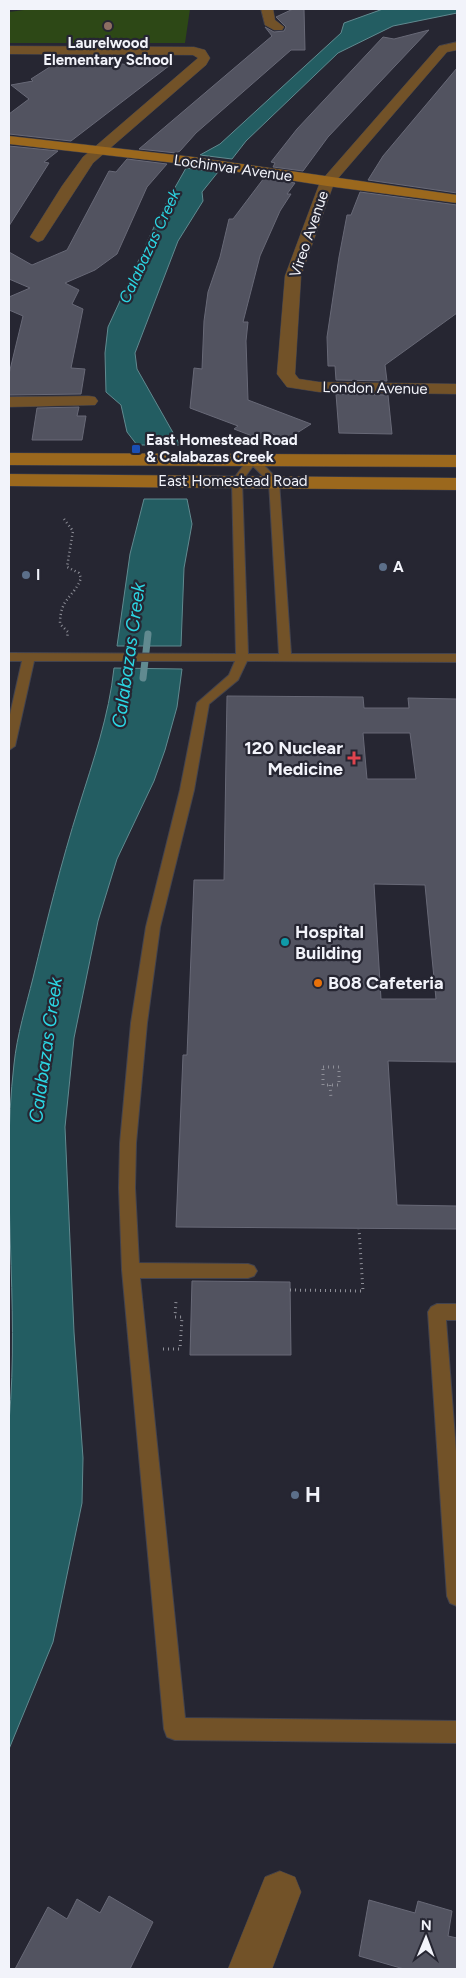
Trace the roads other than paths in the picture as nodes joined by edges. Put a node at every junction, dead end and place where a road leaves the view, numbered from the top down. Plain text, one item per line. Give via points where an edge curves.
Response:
1 (9, 9) edge
2 (14, 9) edge
3 (267, 9) edge
4 (278, 27) dead end
5 (457, 46) edge
6 (9, 50) edge
7 (9, 140) edge
8 (98, 150) junction
9 (327, 182) junction
10 (457, 199) edge
11 (38, 237) dead end
12 (293, 383) joint
13 (457, 389) edge
14 (89, 401) dead end
15 (9, 402) edge
16 (9, 459) edge
17 (252, 460) junction
18 (457, 461) edge
19 (9, 480) edge
20 (237, 480) junction
21 (274, 481) junction
22 (457, 484) edge
23 (9, 657) edge
24 (29, 658) junction
25 (242, 658) junction
26 (284, 658) junction
27 (457, 658) edge
28 (9, 746) edge
29 (131, 1270) junction
30 (248, 1271) dead end
31 (457, 1312) edge
32 (457, 1596) edge
33 (457, 1732) edge
34 (280, 1892) dead end
35 (250, 1969) edge

1 - 2 lane
3 - 4 street via 269,22
5 - 9 street, Vireo Avenue via 443,49
6 - 8 street via 194,51 203,55 202,62
7 - 8 main road, Lochinvar Avenue
8 - 9 main road, Lochinvar Avenue
8 - 11 street via 68,186
9 - 10 main road, Lochinvar Avenue
9 - 12 street, Vireo Avenue via 293,276 286,374
12 - 13 street, London Avenue via 319,387
14 - 15 street
16 - 17 main road, East Homestead Road
17 - 18 main road, East Homestead Road
17 - 20 lane
17 - 21 lane
19 - 20 main road, East Homestead Road
20 - 21 main road, East Homestead Road
20 - 25 lane
21 - 22 main road, East Homestead Road
21 - 26 lane
23 - 24 lane
24 - 25 lane
24 - 28 lane
25 - 26 lane
25 - 29 lane via 234,677 202,703 188,790 153,927 139,1023 128,1143
26 - 27 lane
29 - 30 lane
29 - 33 lane via 175,1729
31 - 32 lane via 436,1312
34 - 35 street

